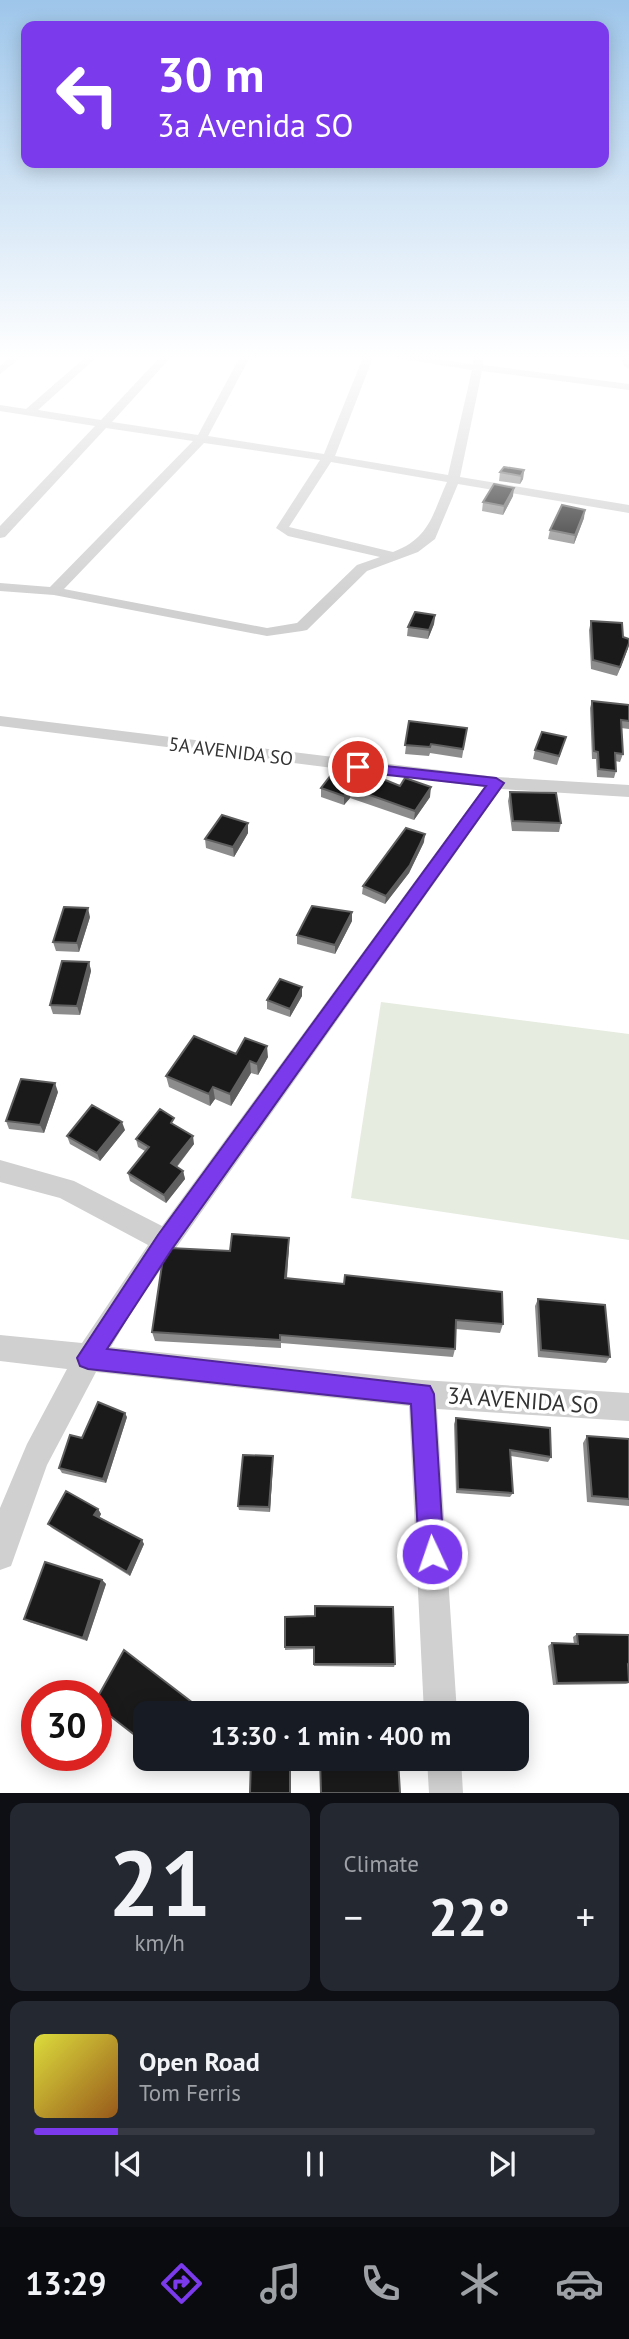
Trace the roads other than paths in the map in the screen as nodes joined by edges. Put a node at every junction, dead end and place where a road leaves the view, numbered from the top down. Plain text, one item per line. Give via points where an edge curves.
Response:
1 (90, 439) edge
2 (201, 439) joint
3 (336, 439) edge
4 (462, 439) edge
5 (328, 458) junction
6 (453, 481) junction
7 (629, 509) edge
8 (0, 534) edge
9 (395, 556) junction
10 (0, 587) edge
11 (54, 590) junction
12 (0, 721) edge
13 (496, 783) junction
14 (629, 791) edge
15 (0, 1171) edge
16 (165, 1242) junction
17 (0, 1348) edge
18 (88, 1358) junction
19 (422, 1394) junction
20 (629, 1407) edge
21 (0, 1555) edge
22 (440, 1701) edge
23 (445, 1771) edge
24 (446, 1793) edge

1 - 8 street
2 - 5 street
2 - 11 street
3 - 5 street
4 - 6 street
5 - 6 street
5 - 9 street via 282,528
6 - 7 street
6 - 9 street via 430,536
9 - 11 street via 362,568 302,627 281,632
10 - 11 street
12 - 13 street, 5A AVENIDA SO
13 - 14 street, 5A AVENIDA SO
13 - 16 street
15 - 16 street via 69,1189 119,1212
16 - 18 street
17 - 18 street, 3A AVENIDA SO
18 - 19 street, 3A AVENIDA SO
18 - 21 street via 50,1429 6,1529
19 - 20 street, 3A AVENIDA SO
19 - 22 street
23 - 24 street

